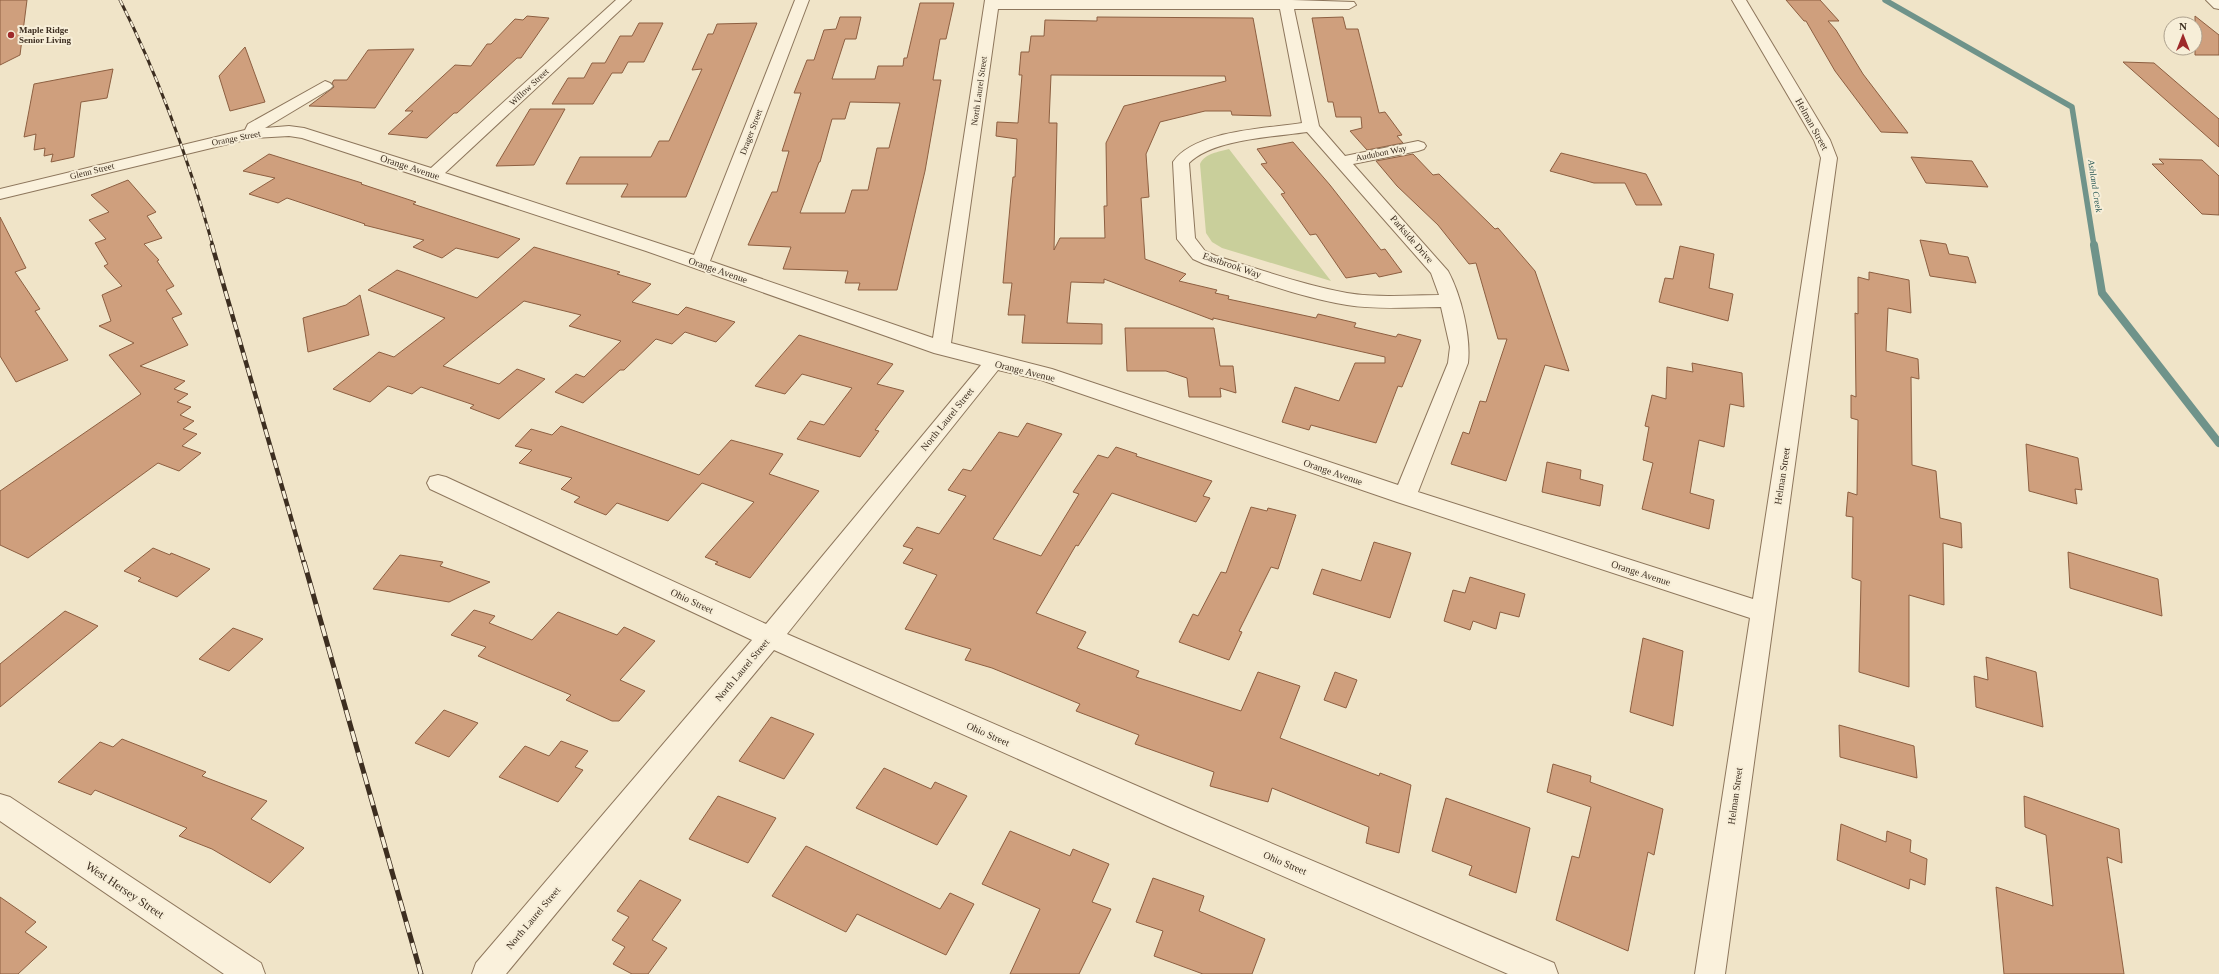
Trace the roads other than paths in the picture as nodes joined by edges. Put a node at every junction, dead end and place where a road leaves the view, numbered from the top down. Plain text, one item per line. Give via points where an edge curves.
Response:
1 (624, 0) edge
2 (802, 0) edge
3 (1739, 0) edge
4 (2213, 0) edge
5 (992, 3) edge
6 (1285, 3) edge
7 (1349, 5) dead end
8 (2219, 5) edge
9 (325, 86) dead end
10 (1311, 127) junction
11 (289, 131) joint
12 (253, 133) junction
13 (1418, 146) dead end
14 (183, 149) joint
15 (1343, 161) junction
16 (434, 175) junction
17 (0, 194) edge
18 (700, 263) junction
19 (1449, 301) junction
20 (941, 348) junction
21 (993, 363) junction
22 (438, 483) dead end
23 (1405, 496) junction
24 (1762, 612) junction
25 (770, 637) junction
26 (0, 806) edge
27 (250, 974) edge
28 (487, 974) edge
29 (1544, 974) edge
30 (1710, 974) edge

1 - 16 street, Willow Street
2 - 18 street, Drager Street
3 - 24 street, Helman Street via 1822,140 1829,158
4 - 8 street
5 - 6 street
5 - 20 street, North Laurel Street
6 - 7 street
6 - 10 street
9 - 12 street via 254,127
10 - 15 street, Parkside Drive
10 - 19 street, Eastbrook Way via 1216,141 1192,151 1181,162 1186,239 1191,248 1210,260 1348,299
11 - 12 street, Orange Street
11 - 16 street, Orange Avenue via 304,132
12 - 14 street, Orange Street
13 - 15 street, Audubon Way
14 - 17 street, Glenn Street
15 - 19 street, Parkside Drive via 1439,270
16 - 18 street, Orange Avenue
18 - 20 street, Orange Avenue
19 - 23 street, Parkside Drive via 1460,347 1458,363
20 - 21 street, Orange Avenue
21 - 23 street, Orange Avenue via 1045,374
21 - 25 street, North Laurel Street
22 - 25 street, Ohio Street
23 - 24 street, Orange Avenue
24 - 30 street, Helman Street
25 - 28 street, North Laurel Street
25 - 29 street, Ohio Street via 1171,814
26 - 27 street, West Hersey Street

